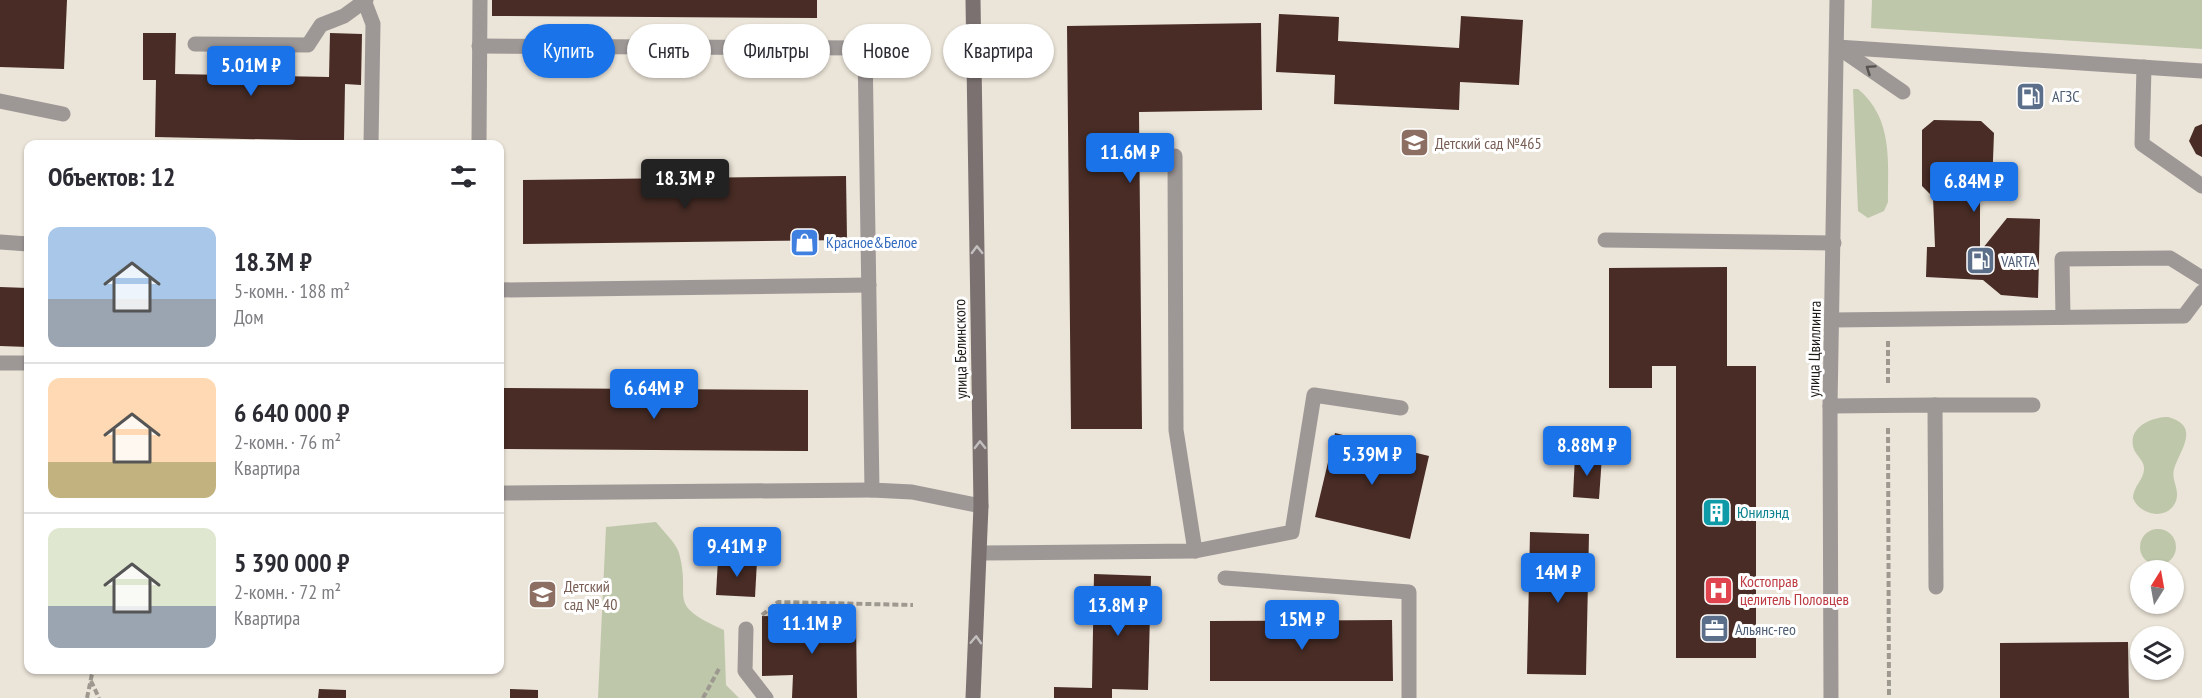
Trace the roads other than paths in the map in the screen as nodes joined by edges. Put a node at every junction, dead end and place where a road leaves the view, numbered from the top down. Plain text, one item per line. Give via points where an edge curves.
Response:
1 (480, 0) edge
2 (973, 0) edge
3 (1838, 0) edge
4 (366, 1) edge
5 (195, 44) dead end
6 (479, 46) junction
7 (1837, 47) junction
8 (2144, 67) junction
9 (2202, 71) edge
10 (1903, 92) dead end
11 (0, 101) edge
12 (63, 114) dead end
13 (371, 140) edge
14 (478, 140) edge
15 (1175, 156) dead end
16 (2202, 186) edge
17 (1605, 240) dead end
18 (0, 242) edge
19 (1834, 243) junction
20 (24, 244) edge
21 (2202, 278) edge
22 (869, 285) junction
23 (504, 290) edge
24 (2202, 292) edge
25 (2063, 317) junction
26 (1832, 320) junction
27 (0, 363) edge
28 (24, 363) edge
29 (1935, 405) junction
30 (2033, 405) dead end
31 (1830, 406) junction
32 (1401, 408) dead end
33 (872, 490) junction
34 (504, 493) edge
35 (981, 507) junction
36 (1195, 551) junction
37 (981, 554) junction
38 (1225, 578) dead end
39 (1936, 587) dead end
40 (746, 629) road end
41 (766, 698) edge
42 (973, 698) edge
43 (1409, 698) edge
44 (1831, 698) edge

1 - 6 street
35 -> 2 main road, улица Белинского
3 - 7 street, улица Цвиллинга
4 - 5 street via 321,25 308,45
4 - 13 street via 373,24
6 - 14 street
6 - 22 street via 865,48
7 - 8 street
10 -> 7 street
7 - 19 street, улица Цвиллинга
8 - 9 street
8 - 16 street via 2142,144
11 - 12 street
15 - 36 street via 1176,430
17 - 19 street
18 - 20 street
19 - 26 street, улица Цвиллинга
21 - 25 street via 2170,258 2062,259
22 - 23 street
22 - 33 street
24 - 25 street via 2184,316
25 - 26 street
26 - 31 street, улица Цвиллинга
27 - 28 street
29 - 30 street
29 - 31 street
29 - 39 street
31 - 44 street, улица Цвиллинга
32 - 36 street via 1314,395 1292,532
33 - 34 street
33 - 35 street via 912,492
35 - 37 main road, улица Белинского
36 - 37 street
42 -> 37 main road, улица Белинского
38 - 43 street via 1409,592
40 - 41 street via 745,671

